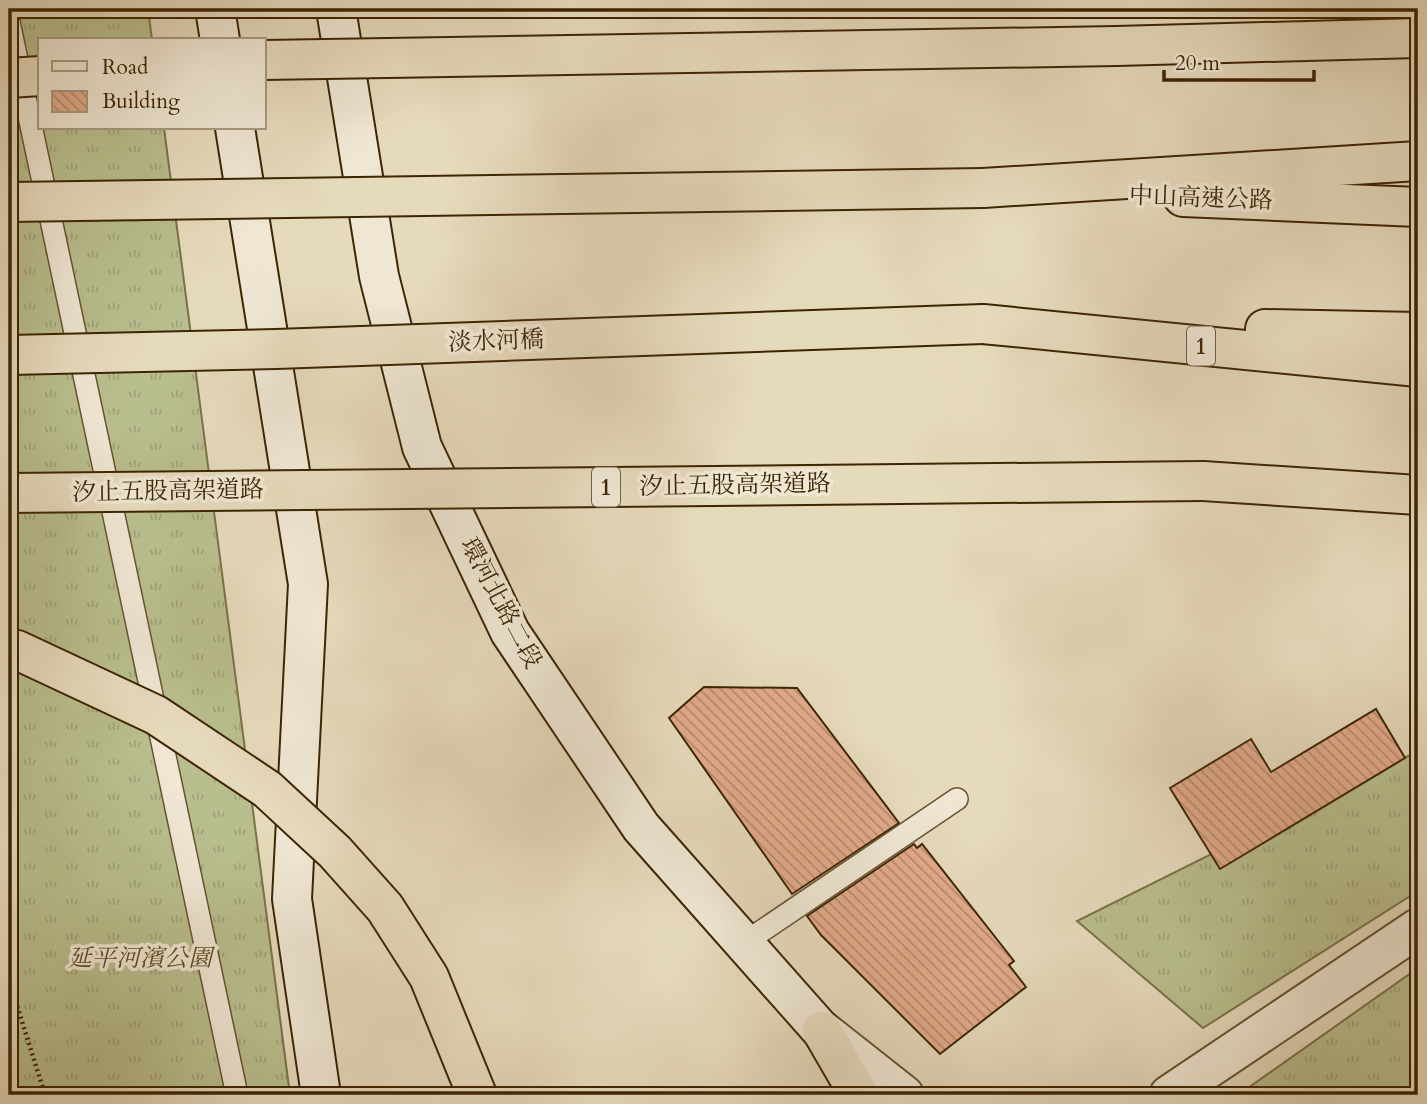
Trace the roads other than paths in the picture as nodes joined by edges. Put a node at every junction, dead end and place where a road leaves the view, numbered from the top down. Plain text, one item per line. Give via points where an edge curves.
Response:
1 (215, 9) edge
2 (336, 9) edge
3 (9, 22) edge
4 (220, 38) edge
5 (1418, 38) edge
6 (266, 60) edge
7 (38, 76) edge
8 (9, 78) edge
9 (234, 130) edge
10 (1418, 161) edge
11 (983, 188) junction
12 (9, 202) edge
13 (1418, 207) edge
14 (983, 324) junction
15 (1418, 332) edge
16 (9, 355) edge
17 (1418, 367) edge
18 (9, 493) edge
19 (1418, 495) edge
20 (9, 648) edge
21 (957, 799) dead end
22 (1418, 928) edge
23 (744, 943) junction
24 (311, 1028) junction
25 (822, 1031) junction
26 (237, 1095) edge
27 (321, 1095) edge
28 (328, 1095) edge
29 (477, 1095) edge
30 (859, 1095) edge
31 (877, 1095) edge
32 (904, 1095) edge
33 (1169, 1095) edge

1 - 4 main road
2 - 23 main road, 環河北路二段 via 379,276 422,447 510,632 641,827
3 - 26 lane
5 - 6 highway, bridge
7 - 8 highway, bridge
9 - 24 main road via 308,584 292,899
10 - 11 highway
11 - 12 highway, bridge
11 - 13 highway, 中山高速公路
14 - 15 highway, 1
14 - 16 highway, 淡水河橋 / 1, bridge
14 - 17 highway, 1
18 - 19 highway, 汐止五股高架道路 / 1, bridge via 1203,481
20 - 29 highway, bridge via 156,715 267,789 335,852 385,908 429,977
21 - 23 lane
22 - 33 main road
23 - 25 main road, 環河北路二段
24 - 27 main road
24 - 28 main road
25 - 30 highway
25 - 31 main road, 環河北路二段
25 - 32 main road

